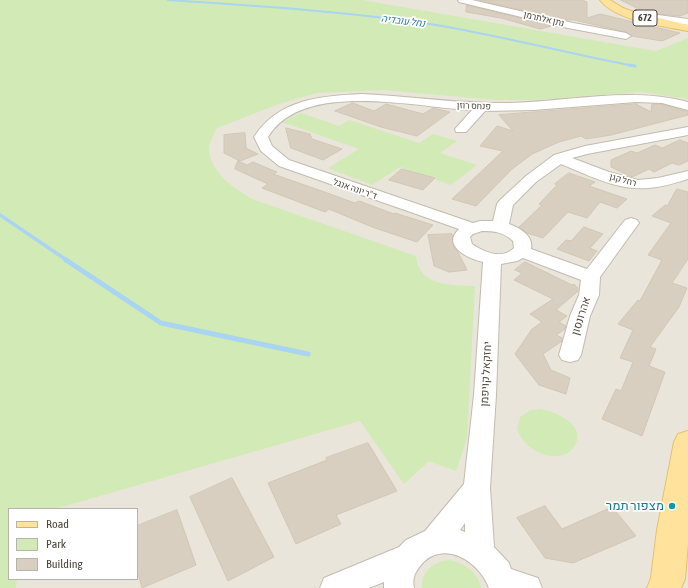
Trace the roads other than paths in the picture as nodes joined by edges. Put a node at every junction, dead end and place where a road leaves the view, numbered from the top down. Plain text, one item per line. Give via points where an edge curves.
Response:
1 (462, 0) edge
2 (605, 0) edge
3 (615, 0) edge
4 (687, 23) edge
5 (626, 36) dead end
6 (688, 106) edge
7 (482, 107) junction
8 (266, 126) joint
9 (462, 129) dead end
10 (688, 131) edge
11 (559, 158) junction
12 (688, 175) edge
13 (631, 223) dead end
14 (500, 227) junction
15 (472, 228) junction
16 (522, 252) junction
17 (492, 260) junction
18 (591, 277) junction
19 (570, 355) dead end
20 (688, 442) edge
21 (477, 488) junction
22 (434, 542) junction
23 (480, 552) junction
24 (409, 557) junction
25 (511, 586) edge
26 (335, 588) edge
27 (399, 588) edge
28 (664, 588) edge

1 - 5 street, נתן אלתרמן
2 - 4 main road, 672 via 626,13
3 - 4 main road, 672 via 630,10
6 - 7 street, פנחס רוזן via 662,99 633,98
7 - 8 street, פנחס רוזן via 369,97 344,98 300,106
7 - 9 street
8 - 15 street, ד''ר יונה אנגל via 261,137 266,148 284,163
10 - 11 street via 585,150
11 - 12 street, רחל קגן via 623,182 637,184
11 - 14 street via 531,179 505,204
13 - 18 street, אהרונסון
14 - 15 street
14 - 16 street via 510,230 522,240
15 - 17 street via 461,236 461,242 471,253
16 - 17 street via 510,258
16 - 18 street
17 - 21 street, יחזקאל קויפמן
18 - 19 street, אהרונסון via 589,295 580,316
20 - 28 main road via 673,530 668,579
21 - 22 street
21 - 23 street, יחזקאל קויפמן
22 - 23 street via 450,540
22 - 24 street via 420,547
23 - 25 street via 494,564
24 - 26 street
24 - 27 street via 401,569

